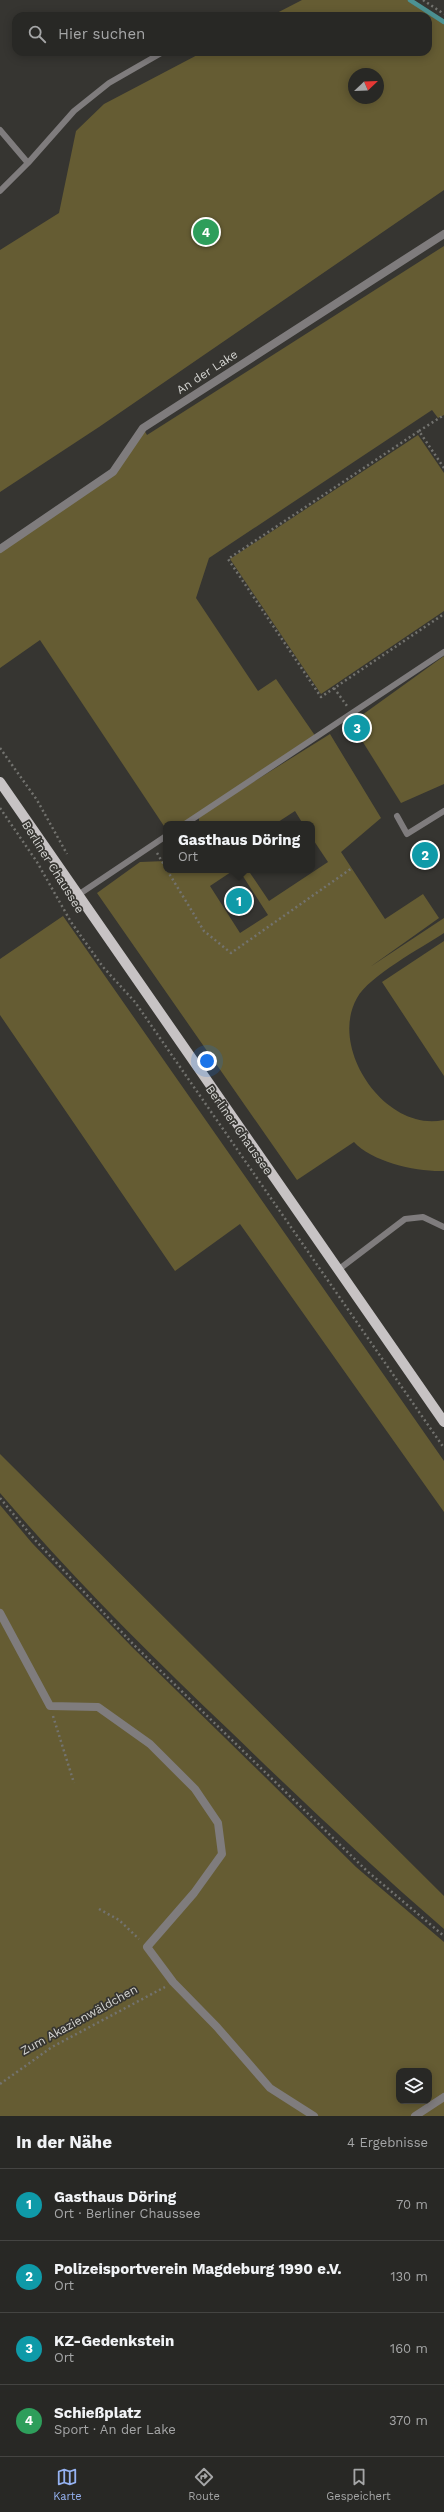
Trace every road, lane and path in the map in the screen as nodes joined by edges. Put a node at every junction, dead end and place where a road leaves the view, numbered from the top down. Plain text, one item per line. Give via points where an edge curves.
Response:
1 (423, 0) edge
2 (444, 14) edge
3 (156, 56) edge
4 (0, 130) edge
5 (28, 163) junction
6 (0, 191) edge
7 (444, 234) edge
8 (444, 415) edge
9 (419, 431) junction
10 (444, 468) edge
11 (0, 549) edge
12 (444, 614) edge
13 (444, 652) edge
14 (334, 688) junction
15 (352, 713) junction
16 (0, 748) edge
17 (0, 782) edge
18 (0, 808) edge
19 (444, 811) edge
20 (397, 816) dead end
21 (190, 821) edge
22 (163, 838) edge
23 (153, 845) junction
24 (71, 860) dead end
25 (163, 862) edge
26 (352, 868) dead end
27 (169, 873) edge
28 (78, 895) junction
29 (444, 1227) edge
30 (338, 1270) junction
31 (444, 1422) edge
32 (444, 1448) edge
33 (0, 1498) edge
34 (0, 1613) edge
35 (50, 1706) junction
36 (74, 1783) dead end
37 (98, 1909) dead end
38 (444, 1936) edge
39 (147, 1947) junction
40 (173, 1982) junction
41 (0, 2084) edge
42 (444, 2097) edge
43 (314, 2116) edge
44 (415, 2116) edge

1 - 2 path
3 - 5 lane via 109,83 74,111
4 - 5 lane
5 - 6 lane
7 - 11 street, An der Lake via 143,428 113,472
8 - 9 path
9 - 10 path
9 - 14 path via 228,559 321,696
12 - 14 path
13 - 15 lane
14 - 15 path
15 - 21 lane
16 - 24 path, Berliner Chaussee via 37,800
17 - 28 main road, Berliner Chaussee
18 - 32 path, Berliner Chaussee via 37,862 71,922 103,967 135,1002
19 - 20 lane via 407,834
22 - 23 lane
23 - 25 path
23 - 28 lane
26 - 27 path via 231,953 204,931
28 - 30 main road, Berliner Chaussee
29 - 30 lane via 423,1217 405,1219
30 - 31 main road, Berliner Chaussee
33 - 38 path via 133,1644 367,1871
34 - 35 street
35 - 36 path
35 - 39 street via 98,1707 150,1744 196,1789 218,1823 222,1854 194,1893
37 - 39 path via 119,1920
39 - 40 street
40 - 41 path, Zum Akazienwäldchen via 52,2047
40 - 43 street via 217,2027 270,2088
42 - 44 street

